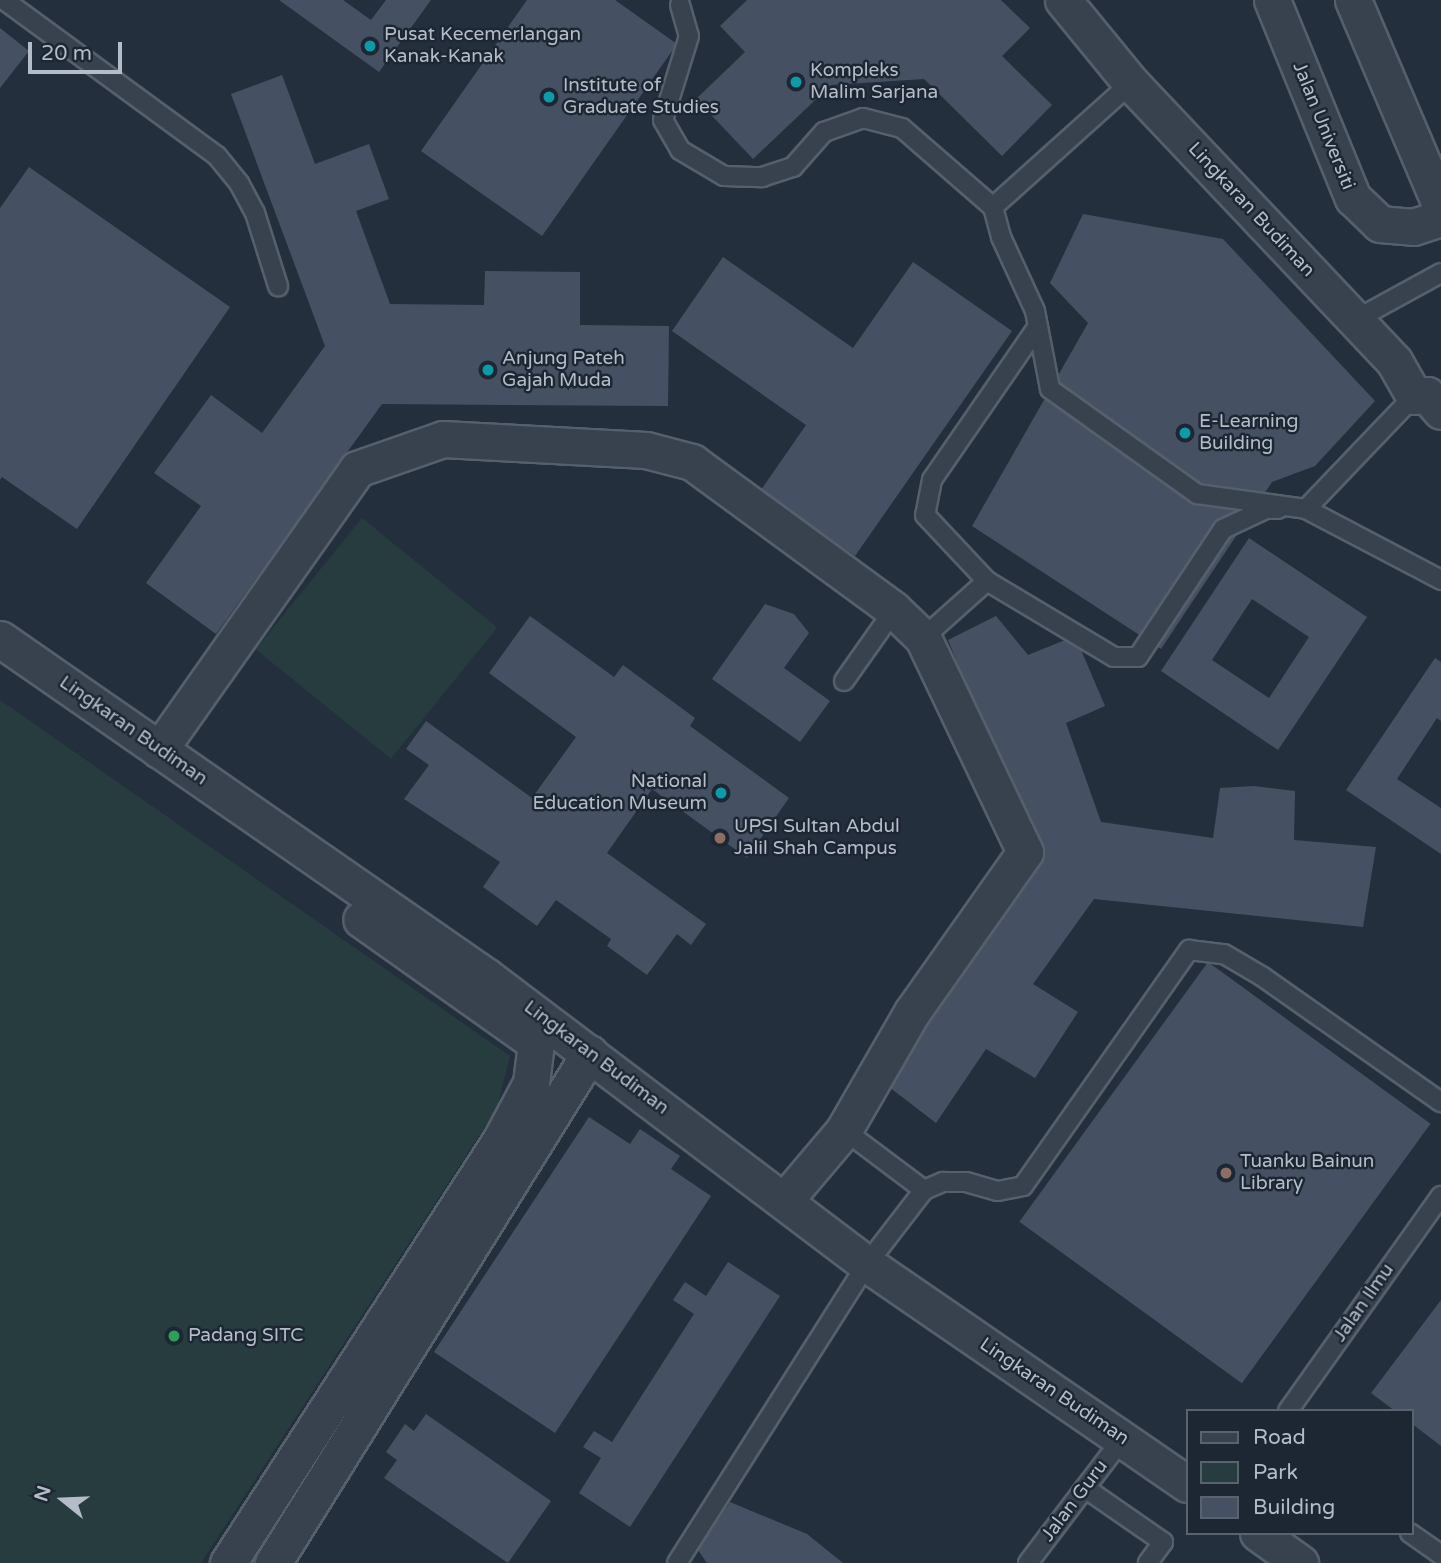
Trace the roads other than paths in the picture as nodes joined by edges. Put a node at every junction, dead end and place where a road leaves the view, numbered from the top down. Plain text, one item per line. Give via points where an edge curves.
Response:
1 (4, 0) edge
2 (1063, 0) edge
3 (1272, 0) edge
4 (1353, 0) edge
5 (677, 2) edge
6 (1131, 83) junction
7 (1441, 206) edge
8 (993, 207) junction
9 (1441, 218) edge
10 (1441, 273) edge
11 (278, 286) dead end
12 (1355, 320) junction
13 (1036, 329) junction
14 (1428, 403) edge
15 (1306, 509) junction
16 (1441, 580) edge
17 (987, 581) junction
18 (894, 610) junction
19 (923, 638) junction
20 (0, 639) edge
21 (0, 663) edge
22 (844, 681) dead end
23 (159, 750) junction
24 (590, 1053) junction
25 (1441, 1102) edge
26 (844, 1130) junction
27 (923, 1190) junction
28 (1441, 1196) edge
29 (784, 1201) junction
30 (867, 1264) junction
31 (1289, 1409) edge
32 (1123, 1438) junction
33 (1186, 1482) edge
34 (1085, 1488) junction
35 (1261, 1535) edge
36 (1413, 1535) edge
37 (1441, 1555) edge
38 (228, 1563) edge
39 (273, 1563) edge
40 (677, 1563) edge
41 (1028, 1563) edge
42 (1148, 1563) edge
43 (1300, 1563) edge

1 - 11 lane via 217,156 255,213
2 - 6 street, Lingkaran Budiman
3 - 9 street, Jalan Universiti via 1353,198 1380,224 1413,227
4 - 7 street
5 - 8 lane via 689,36 663,120 680,150 724,176 762,177 793,167 824,132 863,118 902,128
6 - 8 lane
6 - 12 street, Lingkaran Budiman
8 - 13 lane via 1001,237 1035,311
10 - 12 lane
12 - 14 street, Lingkaran Budiman
13 - 15 lane via 1050,389 1197,494
13 - 17 lane via 932,480 925,515
14 - 15 lane
15 - 16 lane
15 - 17 lane via 1266,509 1223,529 1138,657 1114,657
17 - 19 lane
18 - 19 street
18 - 22 lane
18 - 23 street via 692,462 646,450 443,439 357,469
19 - 26 street via 1025,852 912,1012
20 - 23 street, Lingkaran Budiman
21 - 38 street via 536,1043 531,1083 499,1143
23 - 24 street, Lingkaran Budiman
24 - 29 street, Lingkaran Budiman
24 - 39 street
25 - 27 lane via 1262,976 1224,954 1189,950 1023,1186 998,1191 966,1182 943,1182
26 - 27 lane
26 - 29 street
27 - 30 lane
28 - 31 lane, Jalan Ilmu
29 - 30 street, Lingkaran Budiman
30 - 32 street, Lingkaran Budiman
30 - 40 lane
32 - 33 street, Lingkaran Budiman
32 - 34 lane, Jalan Guru
34 - 41 lane, Jalan Guru
34 - 42 lane via 1163,1542
35 - 43 street
36 - 37 lane

